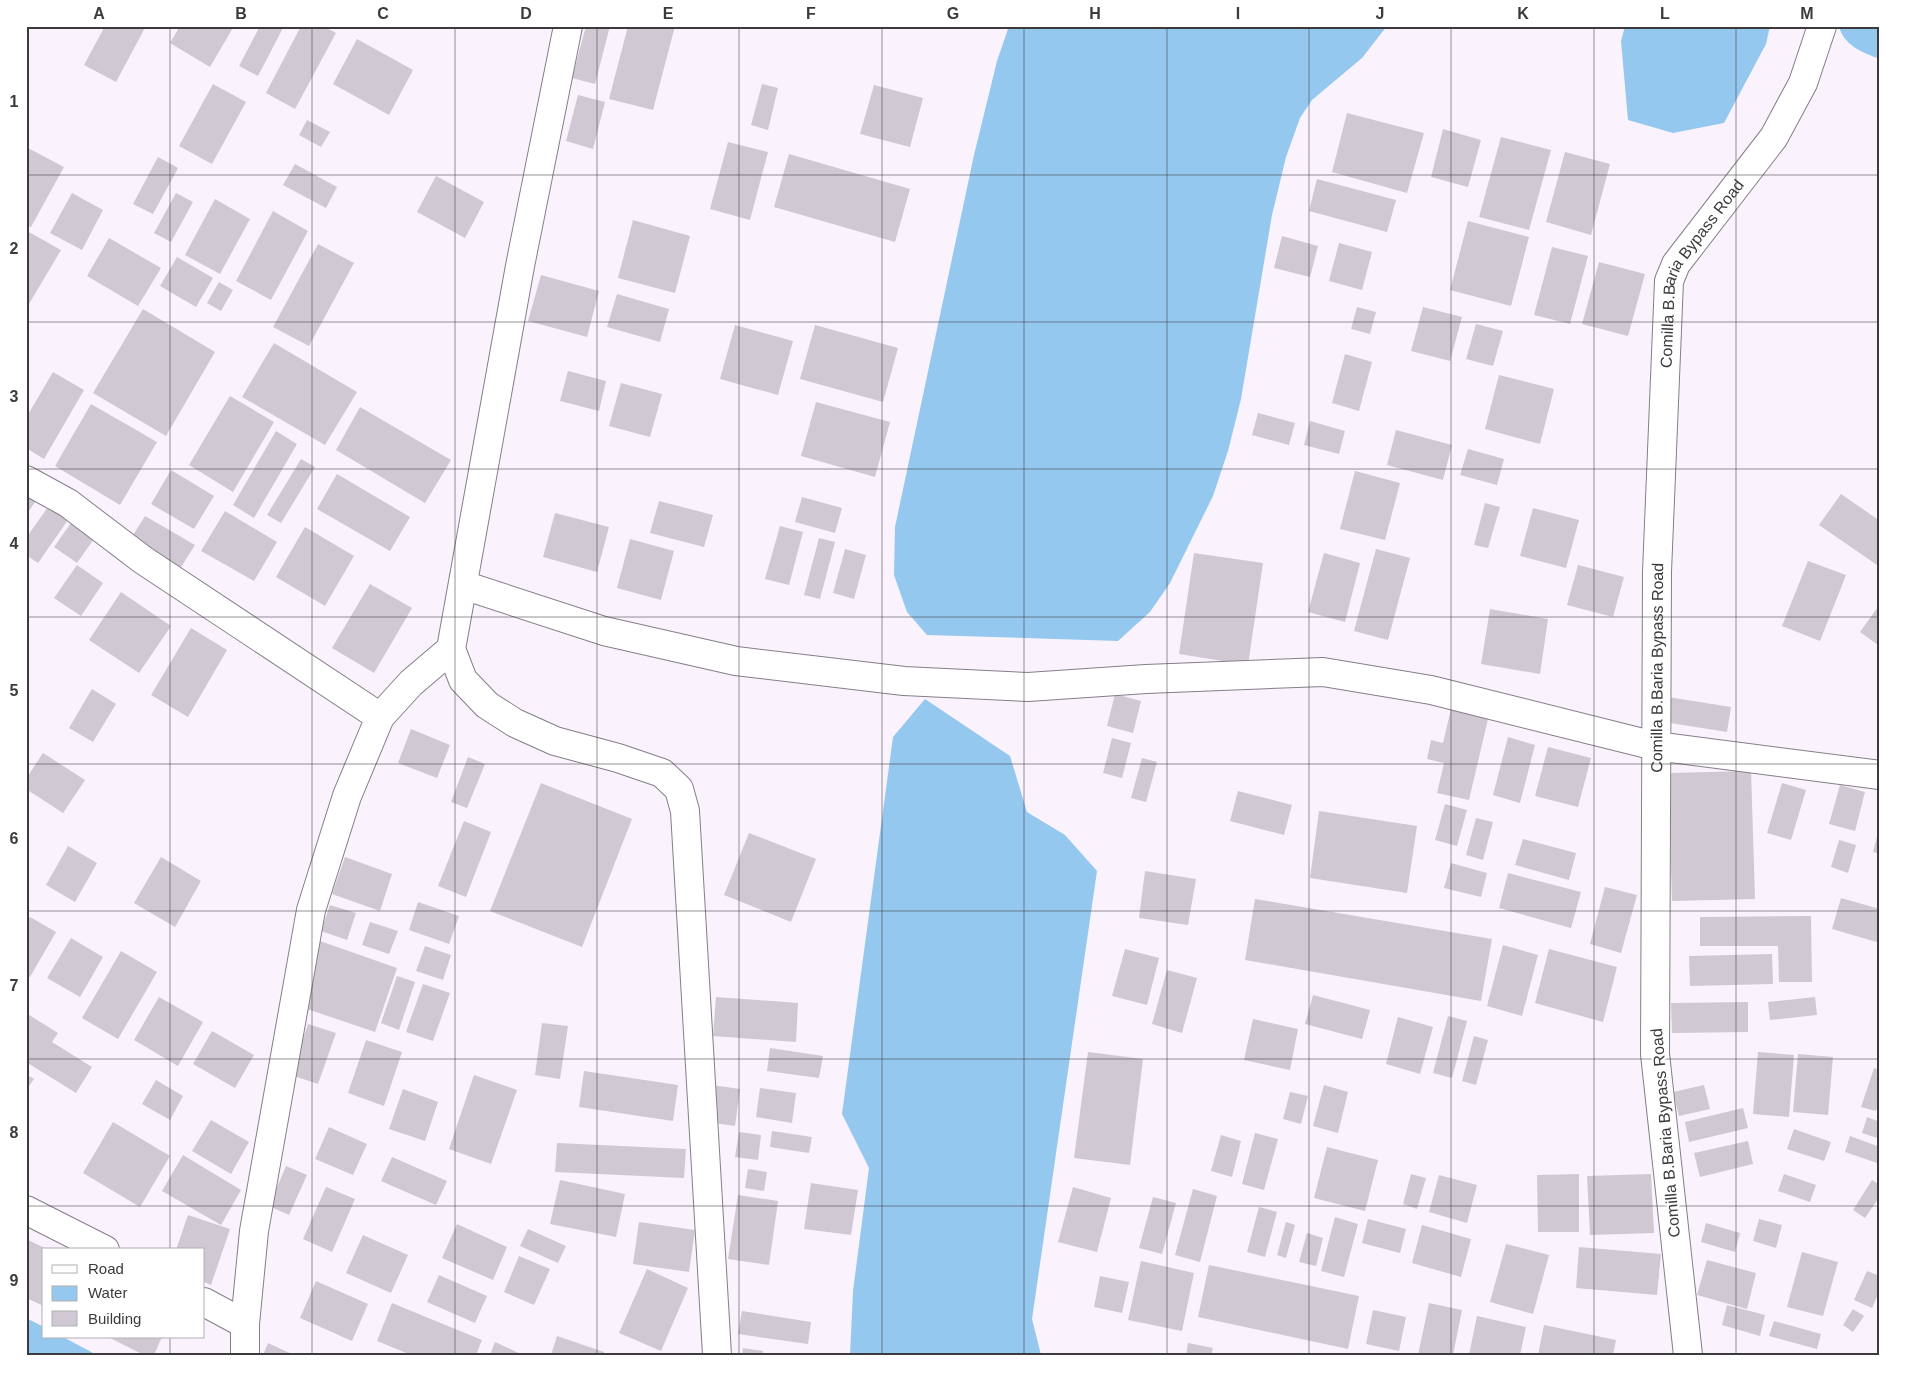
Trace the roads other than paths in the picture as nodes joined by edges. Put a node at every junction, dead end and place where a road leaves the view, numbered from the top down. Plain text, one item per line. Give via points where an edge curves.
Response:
1 (568, 26) edge
2 (1822, 26) edge
3 (26, 480) edge
4 (463, 585) junction
5 (451, 649) junction
6 (380, 717) junction
7 (1656, 746) junction
8 (1880, 774) edge
9 (26, 1210) edge
10 (101, 1248) edge
11 (205, 1303) edge
12 (245, 1324) junction
13 (245, 1355) edge
14 (717, 1355) edge
15 (1688, 1355) edge

1 - 4 street via 520,266
2 - 7 street, Comilla B.Baria Bypass Road via 1803,83 1774,137 1676,264 1669,281 1657,562
3 - 6 street via 68,504 143,560
4 - 5 street
4 - 7 street via 604,631 736,661 904,681 1028,687 1323,672 1430,690
5 - 6 street via 411,683
5 - 14 street via 463,680 486,705 514,723 555,741 662,773 678,788 685,811
6 - 12 street via 347,796 311,910 254,1231
7 - 8 street
7 - 15 street, Comilla B.Baria Bypass Road via 1655,1054
9 - 10 street
11 - 12 street
12 - 13 street

